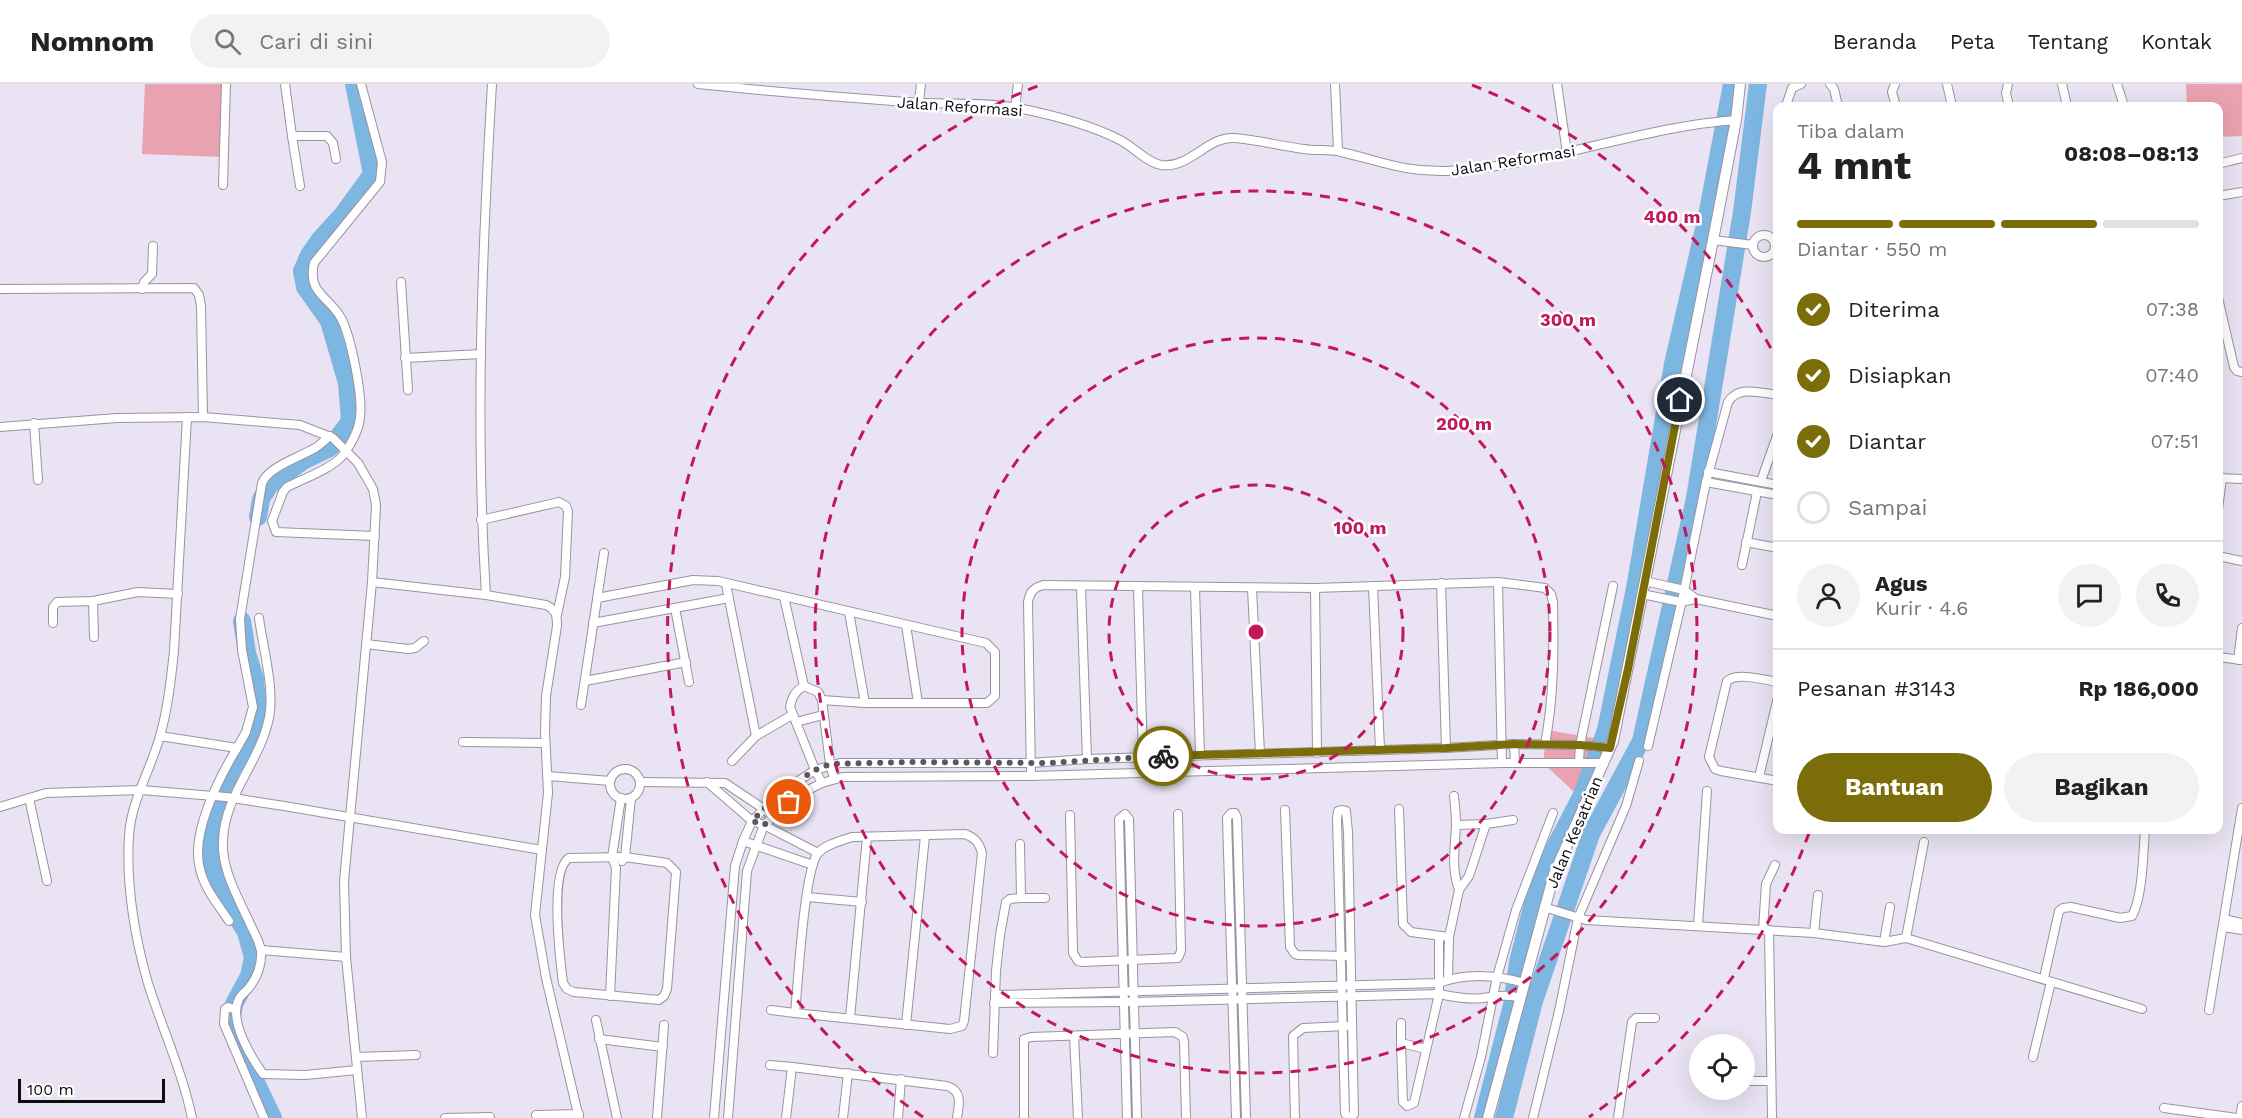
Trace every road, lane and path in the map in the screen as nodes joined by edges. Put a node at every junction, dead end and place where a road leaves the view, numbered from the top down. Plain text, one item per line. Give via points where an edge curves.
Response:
1 (226, 84) edge
2 (285, 84) edge
3 (361, 84) edge
4 (492, 84) edge
5 (698, 84) edge
6 (921, 84) edge
7 (1018, 84) edge
8 (1335, 84) edge
9 (1557, 84) edge
10 (1740, 84) edge
11 (1801, 84) edge
12 (1830, 84) edge
13 (1894, 84) edge
14 (1947, 84) edge
15 (2008, 84) edge
16 (2062, 84) edge
17 (2117, 84) edge
18 (919, 102) junction
19 (1787, 102) edge
20 (1837, 102) edge
21 (1895, 102) edge
22 (1951, 102) edge
23 (2008, 102) edge
24 (2066, 102) edge
25 (2123, 102) edge
26 (1014, 108) junction
27 (1732, 120) junction
28 (292, 136) junction
29 (1338, 151) junction
30 (1567, 153) junction
31 (2242, 158) edge
32 (336, 159) dead end
33 (2223, 163) edge
34 (223, 185) dead end
35 (300, 186) dead end
36 (2242, 192) edge
37 (2223, 195) edge
38 (1773, 239) edge
39 (1716, 241) junction
40 (1753, 245) junction
41 (153, 246) dead end
42 (1773, 257) edge
43 (401, 282) dead end
44 (0, 289) edge
45 (142, 289) junction
46 (2223, 320) edge
47 (481, 354) junction
48 (405, 358) junction
49 (2242, 372) edge
50 (408, 390) dead end
51 (1773, 394) edge
52 (187, 417) junction
53 (203, 417) junction
54 (33, 423) junction
55 (0, 427) edge
56 (331, 437) junction
57 (1773, 447) edge
58 (345, 449) junction
59 (1708, 472) junction
60 (2223, 478) edge
61 (2242, 479) edge
62 (38, 480) dead end
63 (1761, 481) junction
64 (1706, 482) junction
65 (1773, 484) edge
66 (1757, 492) junction
67 (1773, 494) edge
68 (481, 520) junction
69 (375, 536) junction
70 (1746, 542) junction
71 (1773, 547) edge
72 (604, 553) dead end
73 (2223, 557) edge
74 (2242, 561) edge
75 (1742, 565) dead end
76 (372, 582) junction
77 (1498, 582) junction
78 (1648, 582) junction
79 (1441, 583) junction
80 (726, 584) junction
81 (1373, 586) junction
82 (1613, 586) dead end
83 (1082, 587) junction
84 (1195, 587) junction
85 (1138, 588) junction
86 (1252, 588) junction
87 (1315, 588) junction
88 (1680, 589) junction
89 (178, 594) junction
90 (486, 595) junction
91 (1646, 595) junction
92 (784, 597) junction
93 (597, 598) junction
94 (729, 598) junction
95 (1696, 599) junction
96 (93, 601) junction
97 (1677, 602) junction
98 (675, 608) junction
99 (849, 612) junction
100 (557, 615) junction
101 (1773, 615) edge
102 (259, 618) dead end
103 (53, 622) dead end
104 (593, 623) junction
105 (906, 625) junction
106 (2242, 628) edge
107 (94, 637) dead end
108 (424, 641) dead end
109 (366, 644) junction
110 (2223, 658) edge
111 (2240, 660) edge
112 (686, 662) junction
113 (585, 681) junction
114 (1773, 681) edge
115 (689, 682) dead end
116 (804, 686) junction
117 (822, 700) junction
118 (918, 703) junction
119 (865, 704) junction
120 (581, 705) dead end
121 (823, 716) junction
122 (1773, 718) edge
123 (794, 719) junction
124 (160, 736) junction
125 (756, 736) junction
126 (464, 742) dead end
127 (545, 743) junction
128 (1514, 744) junction
129 (1545, 744) junction
130 (1502, 745) junction
131 (1580, 745) junction
132 (1648, 746) dead end
133 (1607, 747) junction
134 (237, 748) junction
135 (1446, 748) junction
136 (1380, 750) junction
137 (1353, 751) junction
138 (1343, 752) junction
139 (1260, 753) junction
140 (1317, 753) junction
141 (1200, 755) junction
142 (1235, 755) junction
143 (1220, 756) junction
144 (1143, 757) junction
145 (1087, 759) junction
146 (732, 761) dead end
147 (1639, 761) dead end
148 (917, 762) junction
149 (1583, 762) junction
150 (987, 763) junction
151 (1031, 763) junction
152 (1047, 763) junction
153 (1502, 763) junction
154 (1515, 763) junction
155 (1602, 763) junction
156 (830, 764) junction
157 (1349, 766) junction
158 (815, 770) junction
159 (1221, 770) junction
160 (1236, 770) junction
161 (987, 775) junction
162 (1048, 775) junction
163 (548, 776) junction
164 (916, 776) junction
165 (1031, 776) junction
166 (1759, 777) junction
167 (834, 779) junction
168 (1773, 780) edge
169 (610, 781) junction
170 (640, 782) junction
171 (707, 782) junction
172 (822, 783) junction
173 (141, 790) junction
174 (1707, 791) dead end
175 (1454, 796) dead end
176 (222, 797) junction
177 (29, 798) junction
178 (621, 798) junction
179 (631, 798) junction
180 (0, 807) edge
181 (2242, 808) edge
182 (764, 809) junction
183 (1399, 809) dead end
184 (1285, 810) dead end
185 (1553, 813) dead end
186 (1178, 814) dead end
187 (1070, 815) dead end
188 (350, 816) junction
189 (773, 817) junction
190 (1513, 820) dead end
191 (752, 821) junction
192 (1486, 824) junction
193 (764, 825) junction
194 (1456, 825) junction
195 (2145, 834) edge
196 (925, 836) junction
197 (867, 837) junction
198 (743, 841) junction
199 (1924, 842) dead end
200 (1020, 844) dead end
201 (758, 845) junction
202 (542, 850) junction
203 (818, 854) junction
204 (612, 856) junction
205 (625, 857) junction
206 (813, 865) junction
207 (1775, 865) dead end
208 (616, 868) junction
209 (1349, 869) junction
210 (1339, 870) junction
211 (1121, 877) junction
212 (1131, 877) junction
213 (46, 880) dead end
214 (1459, 890) junction
215 (1234, 895) junction
216 (1818, 895) dead end
217 (807, 897) junction
218 (1021, 898) junction
219 (1045, 898) dead end
220 (862, 902) junction
221 (1890, 907) dead end
222 (1547, 909) junction
223 (1578, 918) junction
224 (229, 921) dead end
225 (2242, 922) edge
226 (2223, 923) junction
227 (1698, 926) junction
228 (1766, 930) junction
229 (2242, 930) edge
230 (1814, 933) junction
231 (1439, 936) junction
232 (1449, 937) junction
233 (1906, 938) junction
234 (1884, 942) junction
235 (261, 950) junction
236 (1346, 956) junction
237 (346, 957) junction
238 (1123, 960) junction
239 (1134, 960) junction
240 (1497, 977) junction
241 (2048, 980) junction
242 (1444, 981) junction
243 (1523, 982) junction
244 (1236, 989) junction
245 (1133, 991) junction
246 (1347, 991) junction
247 (1123, 992) junction
248 (1439, 994) junction
249 (1493, 995) junction
250 (610, 996) junction
251 (1520, 997) junction
252 (995, 999) junction
253 (1236, 999) junction
254 (1124, 1002) junction
255 (1134, 1002) junction
256 (233, 1009) junction
257 (2142, 1009) dead end
258 (771, 1010) dead end
259 (2209, 1010) dead end
260 (795, 1013) junction
261 (850, 1018) junction
262 (1654, 1018) dead end
263 (596, 1020) dead end
264 (1401, 1023) dead end
265 (663, 1025) dead end
266 (906, 1025) junction
267 (1342, 1026) junction
268 (1353, 1026) junction
269 (721, 1031) junction
270 (734, 1032) junction
271 (1130, 1034) junction
272 (1074, 1036) junction
273 (599, 1039) junction
274 (1401, 1043) junction
275 (663, 1047) junction
276 (1426, 1049) junction
277 (993, 1053) dead end
278 (416, 1055) dead end
279 (2033, 1057) dead end
280 (356, 1058) junction
281 (770, 1065) dead end
282 (792, 1067) junction
283 (357, 1070) junction
284 (848, 1073) junction
285 (1239, 1076) junction
286 (901, 1079) junction
287 (1755, 1081) edge
288 (1771, 1081) junction
289 (2242, 1106) edge
290 (1132, 1107) junction
291 (2164, 1108) dead end
292 (536, 1115) dead end
293 (579, 1116) edge
294 (490, 1117) edge
295 (192, 1118) edge
296 (264, 1118) edge
297 (362, 1118) edge
298 (445, 1118) edge
299 (617, 1118) edge
300 (657, 1118) edge
301 (714, 1118) edge
302 (728, 1118) edge
303 (786, 1118) edge
304 (843, 1118) edge
305 (897, 1118) edge
306 (957, 1118) edge
307 (1024, 1118) edge
308 (1078, 1118) edge
309 (1127, 1118) edge
310 (1137, 1118) edge
311 (1186, 1118) edge
312 (1236, 1118) edge
313 (1246, 1118) edge
314 (1295, 1118) edge
315 (1349, 1118) edge
316 (1464, 1118) edge
317 (1488, 1118) edge
318 (1533, 1118) edge
319 (1618, 1118) edge
320 (1772, 1118) edge
321 (2238, 1118) edge

1 - 34 street
2 - 28 street
3 - 58 street via 382,162 381,182 314,264 312,272 318,293 341,318 357,381 361,417
4 - 47 street via 483,223
5 - 18 street, Jalan Reformasi
6 - 18 street
7 - 26 street
8 - 29 street
9 - 30 street
10 - 27 street, Jalan Kesatrian
11 - 19 street via 1792,88
12 - 20 street
13 - 21 street
14 - 22 street
15 - 23 street
16 - 24 street
17 - 25 street
18 - 26 street, Jalan Reformasi
26 - 29 street, Jalan Reformasi via 1106,134 1161,165 1180,162 1214,141 1234,138
27 - 30 street, Jalan Reformasi
27 - 39 street, Jalan Kesatrian
28 - 32 street via 327,136 333,143
28 - 35 street
29 - 30 street, Jalan Reformasi via 1419,171 1472,170
31 - 33 street
36 - 37 street
38 - 40 street via 1757,237
39 - 40 street
39 - 78 street, Jalan Kesatrian
40 - 42 street via 1759,256
41 - 45 street via 152,274
43 - 48 street
44 - 45 street
45 - 53 street via 188,287 197,291 201,306
46 - 49 street via 2234,367
47 - 48 street
47 - 68 street
48 - 50 street
51 - 59 street via 1745,391 1732,396
52 - 53 street
52 - 54 street
52 - 89 street
53 - 56 street via 300,425
54 - 55 street
54 - 62 street
56 - 58 street
56 - 134 street via 273,470 262,483 240,619 253,706
57 - 63 street
58 - 69 street via 373,489
58 - 69 street via 337,460 285,489 273,516 273,526 276,532
59 - 63 street
59 - 64 street
60 - 61 street
63 - 65 street
64 - 66 street
64 - 88 street
66 - 67 street
66 - 70 street
68 - 90 street
68 - 100 street via 559,502 566,506 566,577
69 - 76 street
70 - 71 street
70 - 75 street
72 - 93 street
73 - 74 street
76 - 90 street
76 - 109 street
77 - 79 street
77 - 129 street via 1545,588 1551,594 1555,670
77 - 130 street
78 - 88 street
78 - 91 street, Jalan Kesatrian
79 - 81 street
79 - 135 street
80 - 92 street
80 - 93 street via 693,580
80 - 94 street
81 - 87 street
81 - 136 street
82 - 131 street
83 - 85 street
83 - 145 street
83 - 151 street via 1043,585 1030,594
84 - 85 street
84 - 86 street
84 - 141 street
85 - 144 street
86 - 87 street
86 - 139 street
87 - 140 street
88 - 95 street
88 - 97 street
89 - 96 street via 138,592
89 - 124 street via 171,678
90 - 100 street via 546,605
91 - 97 street
91 - 133 street, Jalan Kesatrian
92 - 99 street
92 - 116 street
93 - 104 street
94 - 98 street
94 - 125 street
95 - 97 street
95 - 101 street
96 - 103 street via 55,603
96 - 107 street
97 - 132 street
98 - 104 street
98 - 112 street
99 - 105 street
99 - 119 street
100 - 127 street via 546,696
102 - 176 street via 268,675 269,721 262,742
104 - 113 street
105 - 118 street
105 - 118 street via 986,643 995,652 992,700
106 - 111 street
108 - 109 street via 408,649
109 - 188 street
110 - 111 street
112 - 113 street
112 - 115 street
113 - 120 street
114 - 166 street via 1738,677 1727,681 1709,757 1715,769
116 - 117 street via 818,693
116 - 123 street via 792,698
117 - 119 street
117 - 121 street
118 - 119 street
121 - 123 street
121 - 156 street
122 - 166 street
123 - 125 street
123 - 158 street
124 - 134 street
124 - 173 street
125 - 146 street
126 - 127 street
127 - 163 street
128 - 129 street
128 - 130 street
128 - 154 street
129 - 131 street
130 - 135 street
130 - 153 street
131 - 133 street
131 - 149 street
133 - 155 street, Jalan Kesatrian
134 - 176 street
135 - 136 street
136 - 137 street
137 - 138 street
137 - 157 street
138 - 140 street
138 - 157 street
139 - 140 street
139 - 142 street
141 - 143 street
141 - 144 street
142 - 143 street
142 - 160 street
143 - 159 street
144 - 145 street
145 - 152 street
147 - 223 street via 1614,837
148 - 150 street
148 - 156 street
148 - 164 street
149 - 154 street
149 - 155 street
150 - 151 street
150 - 161 street
151 - 152 street
151 - 165 street
152 - 162 street
153 - 154 street
153 - 157 street
155 - 222 street, Jalan Kesatrian via 1564,850
156 - 158 street
156 - 167 street
157 - 160 street
158 - 172 street
158 - 182 street
159 - 160 street
159 - 162 street
161 - 164 street
161 - 165 street
162 - 165 street
163 - 169 street
163 - 202 street
164 - 167 street
166 - 168 street
167 - 172 street
169 - 170 street via 622,769 637,774
169 - 178 street via 614,795
170 - 171 street
170 - 179 street
171 - 182 street via 725,783
171 - 191 street
172 - 189 street via 789,802
173 - 176 street
173 - 177 street via 64,791
173 - 295 street via 129,832 133,918 147,980
174 - 227 street
175 - 194 street
176 - 188 street
176 - 224 street via 199,844 200,870
176 - 235 street via 227,871
177 - 180 street
177 - 213 street
178 - 179 street
178 - 204 street
179 - 205 street
181 - 226 street
182 - 189 street
182 - 191 street
183 - 231 street via 1403,924 1411,932
184 - 236 street via 1290,947 1298,955
185 - 240 street via 1519,900
186 - 239 street via 1181,951 1172,960
187 - 238 street via 1073,953 1082,962
188 - 202 street
188 - 237 street via 344,881
189 - 193 street
190 - 192 street
191 - 193 street
191 - 198 street
192 - 194 street
192 - 214 street via 1469,876
193 - 201 street
193 - 203 street
194 - 214 street via 1454,875
195 - 241 street via 2136,910 2132,916 2120,918 2071,907 2058,911
196 - 197 street
196 - 266 street
196 - 266 street via 965,834 974,838 980,845 981,865 962,1026 950,1029
197 - 203 street via 837,842
197 - 220 street
198 - 201 street
198 - 269 street via 735,866
199 - 233 street
200 - 218 street
201 - 206 street
201 - 270 street via 747,871
202 - 293 street via 535,896 536,928
203 - 206 street
204 - 205 street
204 - 208 street
204 - 250 street via 565,859 560,872 557,918 563,983 567,989
205 - 208 street
205 - 250 street via 667,863 676,872 668,989 658,1000
206 - 217 street
207 - 228 street via 1766,884
208 - 250 street
209 - 210 street
209 - 210 street via 1347,815 1341,810 1336,819
209 - 236 street
210 - 236 street
211 - 212 street
211 - 212 street via 1119,819 1125,814 1129,819
211 - 238 street
212 - 239 street
214 - 232 street
215 - 215 street via 1227,818 1231,813 1237,818
215 - 244 street
216 - 230 street
217 - 220 street
217 - 260 street
218 - 219 street
218 - 252 street via 1010,899 1004,907
220 - 261 street
221 - 234 street
222 - 223 street
222 - 243 street, Jalan Kesatrian
223 - 227 street
223 - 318 street
225 - 226 street
226 - 229 street
226 - 259 street
227 - 228 street
228 - 230 street
228 - 288 street
230 - 234 street
231 - 232 street
231 - 242 street
232 - 242 street
233 - 234 street
233 - 241 street
235 - 237 street
235 - 256 street via 256,979
236 - 246 street
237 - 280 street
238 - 239 street
238 - 247 street
239 - 245 street
240 - 242 street via 1465,976
240 - 243 street
240 - 249 street
241 - 257 street
241 - 279 street
242 - 246 street
242 - 248 street
243 - 251 street, Jalan Kesatrian
244 - 245 street
244 - 246 street
244 - 253 street
245 - 247 street
245 - 255 street
246 - 248 street
246 - 253 street
246 - 267 street
246 - 268 street
247 - 252 street
247 - 254 street
248 - 249 street via 1473,998
248 - 276 street
249 - 251 street
249 - 316 street
251 - 317 street, Jalan Kesatrian
252 - 254 street
252 - 277 street
253 - 255 street
253 - 285 street
254 - 255 street
254 - 271 street
255 - 271 street
256 - 283 street via 238,1030 263,1074
256 - 296 street via 224,1010 224,1024
258 - 260 street
260 - 261 street
261 - 266 street
262 - 319 street via 1636,1018 1632,1022
263 - 273 street
264 - 274 street
265 - 275 street
267 - 268 street
267 - 314 street via 1302,1028 1293,1036
267 - 315 street via 1345,1113
268 - 315 street via 1354,1114
269 - 270 street
269 - 301 street
270 - 302 street
271 - 272 street
271 - 290 street
271 - 311 street via 1175,1032 1183,1037
272 - 307 street via 1024,1039
272 - 308 street
273 - 275 street
273 - 299 street
274 - 276 street
274 - 276 street via 1403,1102 1407,1106 1414,1103
275 - 300 street
278 - 280 street
280 - 283 street
281 - 282 street
282 - 284 street
282 - 303 street
283 - 297 street
284 - 286 street
284 - 304 street
285 - 312 street
285 - 313 street
286 - 305 street
286 - 306 street via 954,1088 959,1099
287 - 288 street
288 - 320 street
289 - 321 street
290 - 309 street
290 - 310 street
291 - 321 street
292 - 293 street
294 - 298 street

